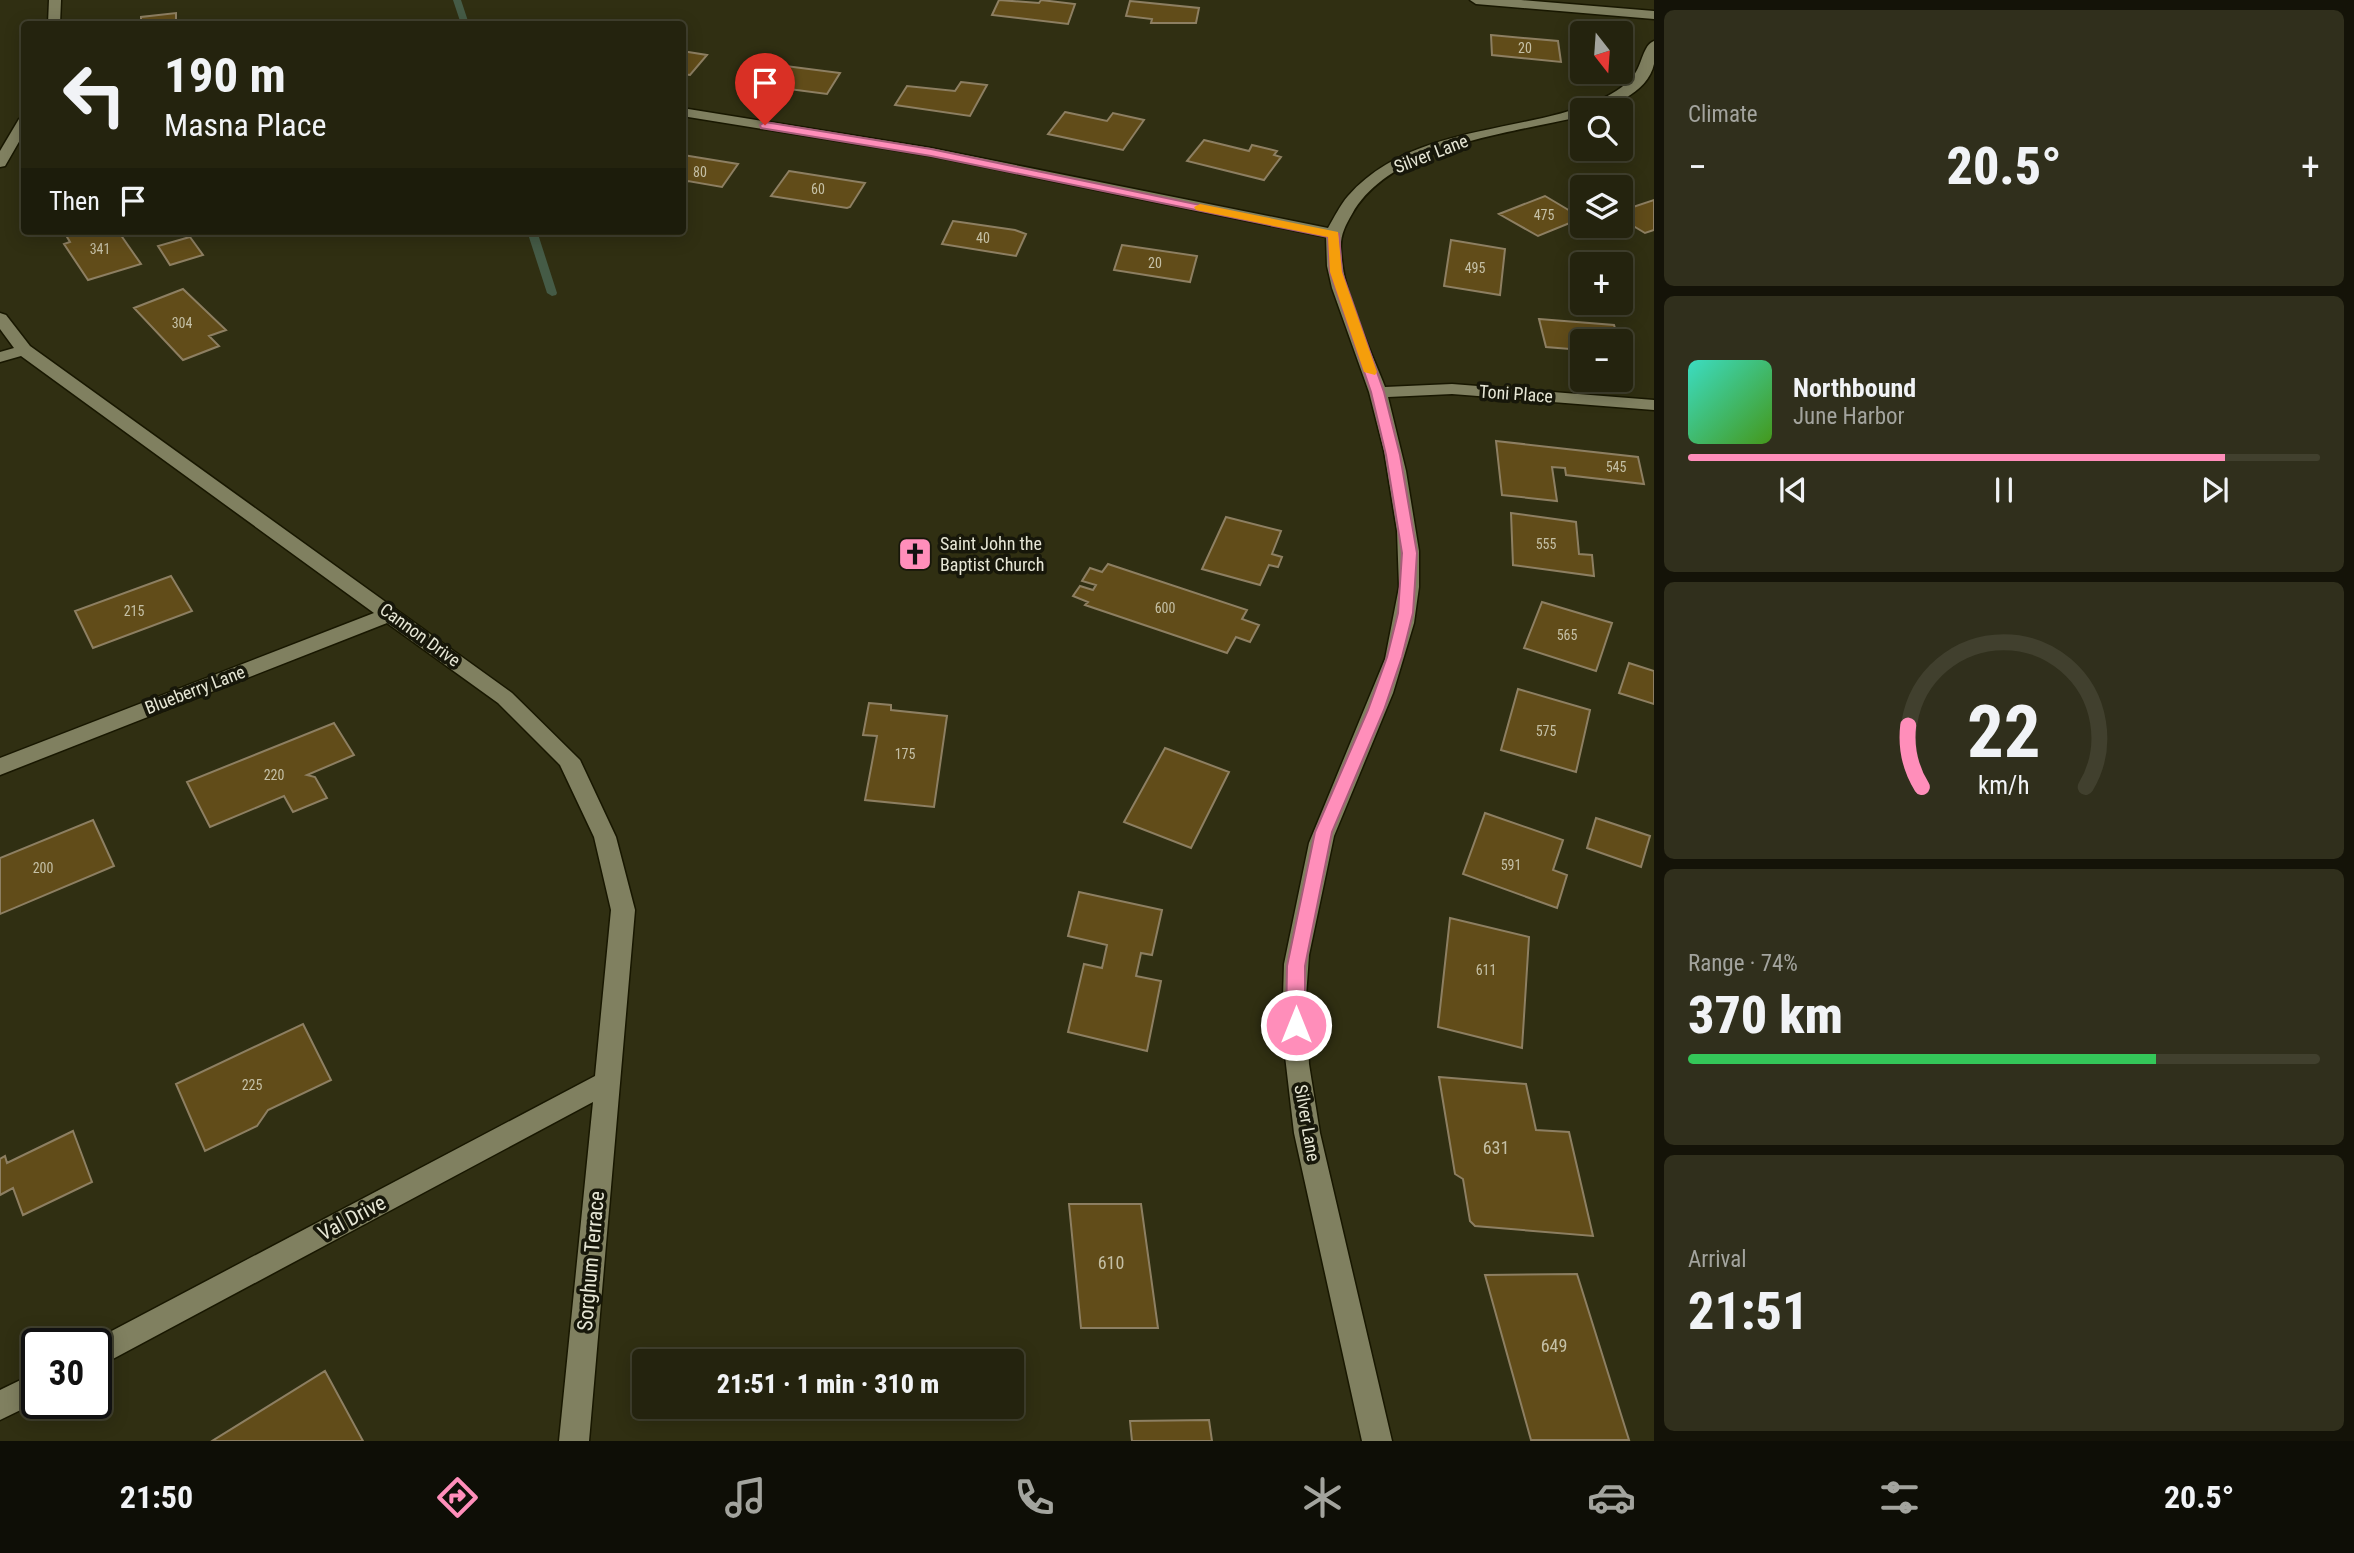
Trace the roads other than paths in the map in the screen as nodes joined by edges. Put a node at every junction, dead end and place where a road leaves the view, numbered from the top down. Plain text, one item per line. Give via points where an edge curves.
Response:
1 (55, 0) edge
2 (1476, 0) edge
3 (1650, 0) edge
4 (1654, 13) edge
5 (54, 21) edge
6 (1654, 45) edge
7 (1610, 98) edge
8 (686, 113) edge
9 (1570, 115) edge
10 (21, 127) edge
11 (0, 163) edge
12 (1334, 234) junction
13 (0, 318) edge
14 (24, 350) junction
15 (0, 357) edge
16 (1378, 392) junction
17 (1654, 404) edge
18 (390, 614) junction
19 (0, 767) edge
20 (607, 1082) junction
21 (112, 1345) edge
22 (21, 1395) edge
23 (0, 1406) edge
24 (574, 1441) edge
25 (1377, 1441) edge

1 - 5 street
2 - 4 street
3 - 4 street
6 - 7 street via 1649,65 1637,83
8 - 12 street via 931,152
9 - 12 street, Silver Lane via 1449,144 1401,162 1371,182 1348,207
10 - 11 street
12 - 16 street, Silver Lane via 1336,272
13 - 14 street, Cannon Drive
14 - 15 street
14 - 18 street, Cannon Drive
16 - 17 street, Toni Place via 1452,389
16 - 25 street, Silver Lane via 1409,553 1405,613 1376,710 1324,832 1296,966 1299,1076 1314,1165
18 - 19 street, Blueberry Lane
18 - 20 street, Cannon Drive via 505,698 569,760 606,837 623,910
20 - 21 street, Val Drive
20 - 24 street, Sorghum Terrace
22 - 23 street

